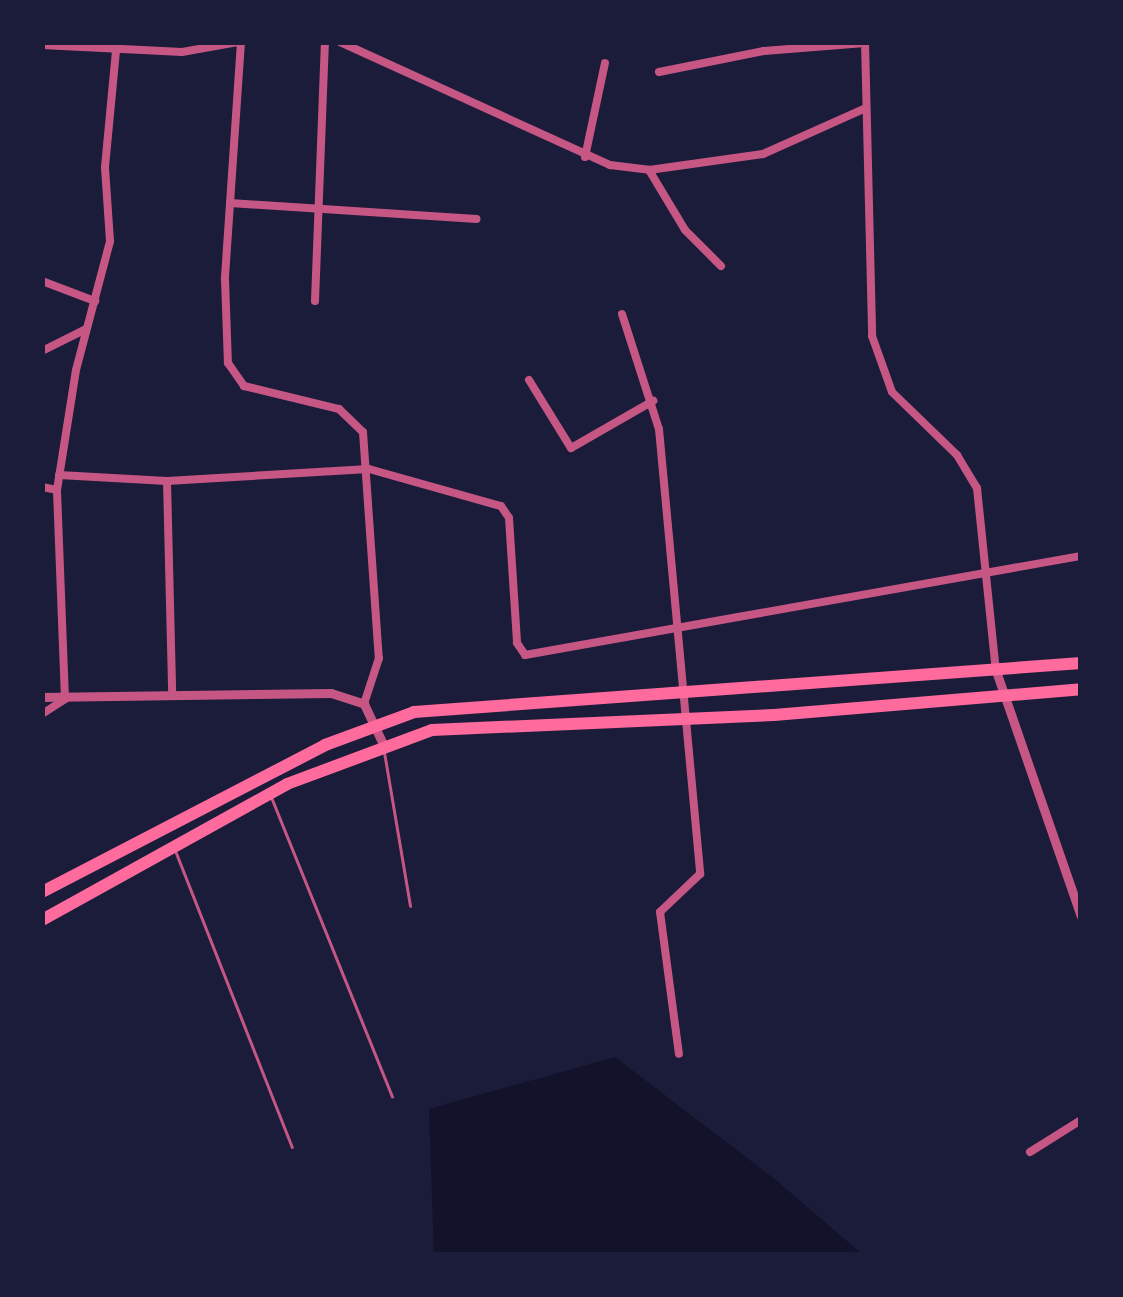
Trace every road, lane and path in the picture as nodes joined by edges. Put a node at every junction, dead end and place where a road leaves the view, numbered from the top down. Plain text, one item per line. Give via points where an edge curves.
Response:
1 (240, 42) edge
2 (326, 42) edge
3 (340, 42) edge
4 (865, 42) edge
5 (42, 45) edge
6 (116, 50) junction
7 (605, 63) dead end
8 (659, 72) dead end
9 (866, 108) junction
10 (585, 157) junction
11 (649, 170) junction
12 (230, 203) junction
13 (317, 210) junction
14 (476, 219) dead end
15 (721, 266) dead end
16 (42, 281) edge
17 (95, 301) junction
18 (315, 301) dead end
19 (622, 314) dead end
20 (87, 329) junction
21 (42, 352) edge
22 (529, 380) dead end
23 (652, 401) junction
24 (368, 470) junction
25 (59, 475) junction
26 (167, 481) junction
27 (42, 487) edge
28 (57, 490) junction
29 (1081, 556) edge
30 (983, 570) junction
31 (675, 634) junction
32 (1081, 663) edge
33 (996, 671) junction
34 (1081, 689) edge
35 (172, 692) junction
36 (680, 693) junction
37 (42, 698) edge
38 (65, 699) junction
39 (1004, 699) junction
40 (364, 704) junction
41 (42, 714) edge
42 (683, 718) junction
43 (376, 724) junction
44 (382, 744) junction
45 (270, 794) junction
46 (175, 848) junction
47 (42, 892) edge
48 (410, 906) dead end
49 (1081, 916) edge
50 (42, 920) edge
51 (679, 1054) dead end
52 (392, 1096) dead end
53 (1081, 1120) edge
54 (292, 1147) dead end
55 (1030, 1152) dead end

1 - 6 street via 182,52
1 - 12 street
2 - 13 street
3 - 10 street
4 - 8 street
4 - 9 street
5 - 6 street
6 - 17 street via 105,167 110,241
7 - 10 street
9 - 11 street via 780,149
9 - 30 street via 872,336 892,392 969,470 982,508
10 - 11 street
11 - 15 street via 685,230
12 - 13 street
12 - 24 street via 230,371 244,386 349,415 363,432
13 - 14 street
13 - 18 street
16 - 17 street
17 - 20 street
19 - 23 street
20 - 21 street
20 - 25 street
22 - 23 street via 572,448
23 - 31 street
24 - 26 street
24 - 31 street via 506,511 525,655
24 - 40 street via 379,658
25 - 26 street
25 - 28 street
26 - 35 street
27 - 28 street
28 - 38 street
29 - 30 street
30 - 31 street
30 - 33 street
31 - 36 street
32 - 33 highway
33 - 36 highway
33 - 39 street
34 - 39 highway
35 - 38 street
35 - 40 street via 331,693
36 - 42 street
36 - 43 highway via 453,705
37 - 38 street
38 - 41 street
39 - 42 highway
39 - 49 street
40 - 43 street
42 - 44 highway via 432,730
42 - 51 street via 700,874 660,912
43 - 44 street
43 - 47 highway
44 - 45 highway
44 - 48 lane
45 - 46 highway
45 - 52 lane
46 - 50 highway
46 - 54 lane
53 - 55 street

